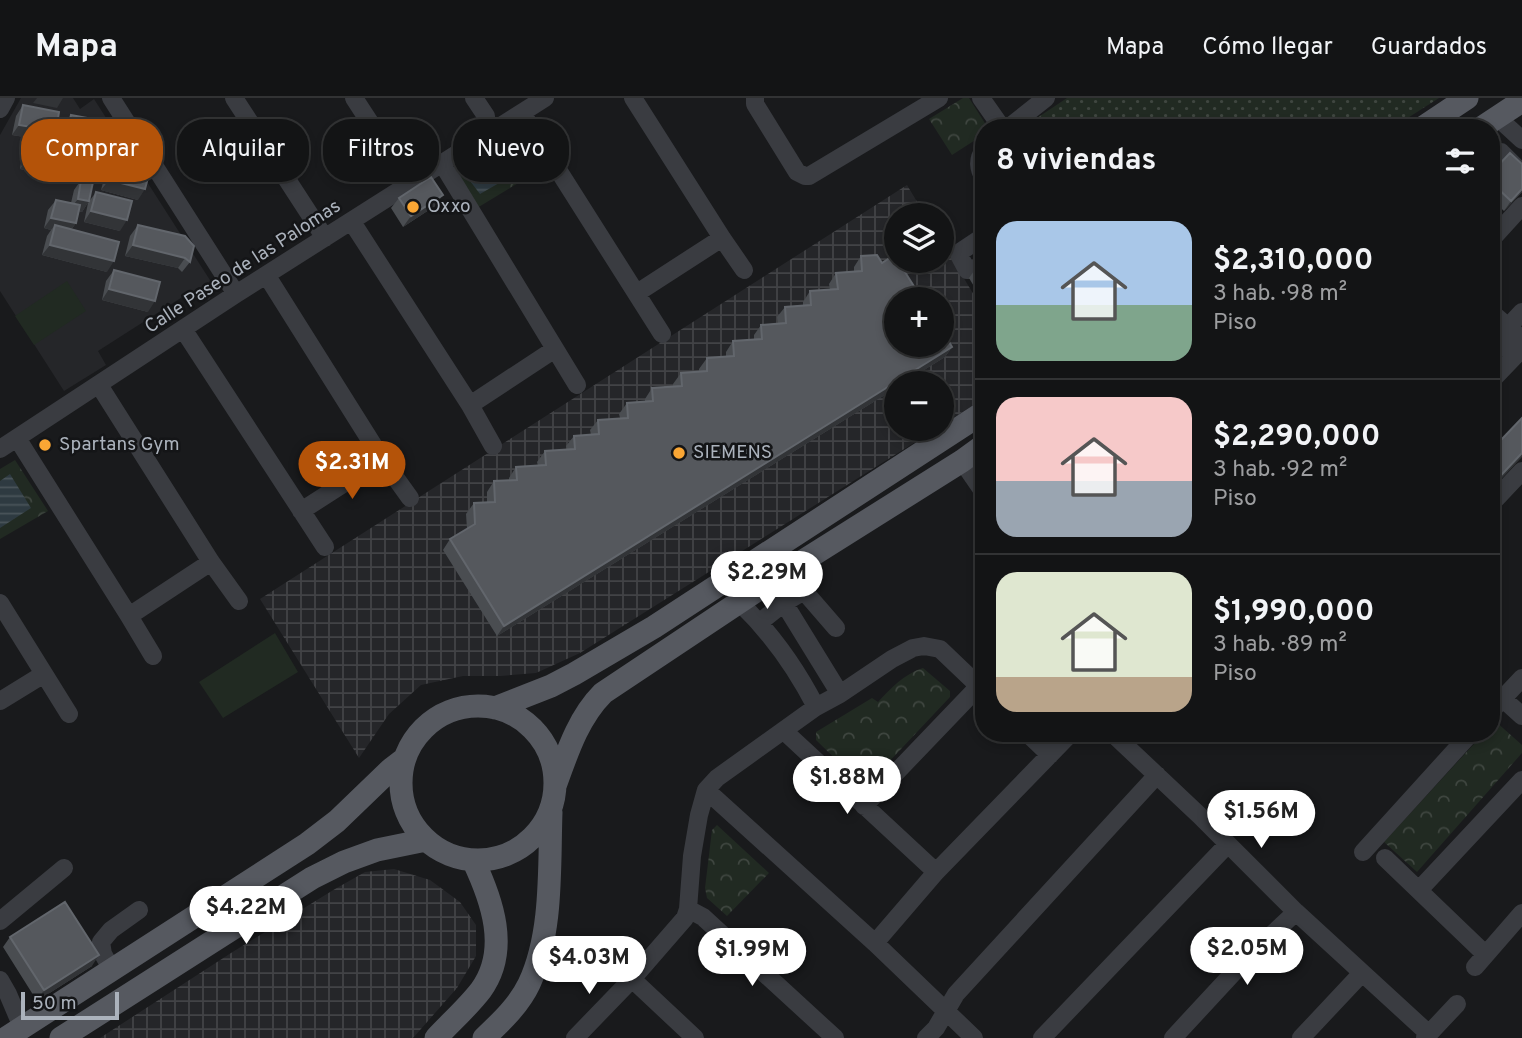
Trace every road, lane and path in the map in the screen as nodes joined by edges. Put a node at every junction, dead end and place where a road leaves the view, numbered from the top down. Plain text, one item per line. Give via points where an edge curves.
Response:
1 (6, 98) edge
2 (111, 98) edge
3 (234, 98) edge
4 (354, 98) edge
5 (474, 98) edge
6 (545, 98) edge
7 (633, 98) edge
8 (755, 98) edge
9 (939, 98) edge
10 (981, 98) edge
11 (1046, 98) edge
12 (1467, 98) edge
13 (1522, 101) edge
14 (0, 109) edge
15 (522, 113) junction
16 (486, 116) dead end
17 (996, 119) edge
18 (1028, 119) edge
19 (1436, 119) edge
20 (1494, 119) edge
21 (1500, 127) edge
22 (1520, 135) edge
23 (1500, 154) edge
24 (1500, 160) edge
25 (442, 163) junction
26 (1522, 173) edge
27 (410, 184) junction
28 (1522, 206) edge
29 (352, 222) junction
30 (1500, 226) edge
31 (325, 238) junction
32 (722, 238) junction
33 (975, 242) edge
34 (975, 268) edge
35 (744, 270) dead end
36 (267, 276) junction
37 (637, 293) junction
38 (236, 294) junction
39 (1522, 312) edge
40 (183, 329) junction
41 (1500, 333) edge
42 (662, 334) dead end
43 (1500, 339) edge
44 (1520, 348) edge
45 (555, 349) junction
46 (1500, 371) edge
47 (99, 385) junction
48 (577, 385) dead end
49 (470, 405) junction
50 (975, 418) edge
51 (17, 438) junction
52 (493, 446) dead end
53 (0, 449) edge
54 (975, 452) edge
55 (382, 459) junction
56 (962, 461) junction
57 (1522, 471) edge
58 (975, 479) edge
59 (1500, 494) edge
60 (410, 498) dead end
61 (301, 511) junction
62 (325, 547) dead end
63 (211, 562) junction
64 (789, 570) junction
65 (768, 583) junction
66 (804, 591) junction
67 (239, 601) dead end
68 (0, 603) edge
69 (740, 603) junction
70 (784, 603) junction
71 (129, 616) junction
72 (760, 622) junction
73 (836, 628) dead end
74 (153, 656) dead end
75 (44, 674) junction
76 (1522, 678) edge
77 (975, 683) edge
78 (840, 694) junction
79 (975, 695) edge
80 (1500, 695) edge
81 (0, 701) edge
82 (1500, 702) edge
83 (816, 707) junction
84 (495, 708) junction
85 (69, 714) dead end
86 (1522, 716) edge
87 (784, 731) junction
88 (1036, 742) edge
89 (1062, 742) edge
90 (1122, 742) edge
91 (1463, 742) edge
92 (1050, 755) junction
93 (404, 759) junction
94 (1157, 775) junction
95 (1522, 780) edge
96 (706, 790) junction
97 (553, 798) junction
98 (864, 806) junction
99 (426, 840) junction
100 (1228, 844) junction
101 (1363, 852) dead end
102 (1385, 858) dead end
103 (473, 860) junction
104 (64, 868) dead end
105 (936, 872) junction
106 (1419, 890) junction
107 (688, 909) junction
108 (139, 910) dead end
109 (1296, 912) junction
110 (1522, 913) edge
111 (0, 921) edge
112 (875, 943) junction
113 (112, 970) junction
114 (1362, 973) junction
115 (632, 979) junction
116 (0, 980) edge
117 (1457, 1004) dead end
118 (945, 1011) junction
119 (14, 1033) edge
120 (1427, 1036) edge
121 (61, 1038) edge
122 (436, 1038) edge
123 (484, 1038) edge
124 (575, 1038) edge
125 (695, 1038) edge
126 (835, 1038) edge
127 (926, 1038) edge
128 (974, 1038) edge
129 (1042, 1038) edge
130 (1173, 1038) edge
131 (1301, 1038) edge

1 - 14 street
2 - 38 street
3 - 31 street
4 - 27 street
5 - 16 street
6 - 15 street, Calle Paseo de las Palomas
7 - 32 street
8 - 9 street via 797,172 805,176
10 - 17 street
11 - 18 street
12 - 19 main road
13 - 20 main road
15 - 25 street, Calle Paseo de las Palomas
15 - 37 street
21 - 22 street
22 - 23 street
24 - 26 street
25 - 27 street, Calle Paseo de las Palomas
25 - 45 street
27 - 29 street, Calle Paseo de las Palomas
28 - 30 street
29 - 31 street, Calle Paseo de las Palomas
29 - 49 street
31 - 36 street, Calle Paseo de las Palomas
32 - 35 street
32 - 37 street
33 - 34 street via 958,255 967,270
36 - 38 street, Calle Paseo de las Palomas
36 - 55 street
37 - 42 street
38 - 40 street, Calle Paseo de las Palomas
39 - 41 street
40 - 47 street, Calle Paseo de las Palomas
40 - 61 street
43 - 44 street
44 - 46 street
45 - 48 street
45 - 49 street
47 - 51 street, Calle Paseo de las Palomas
47 - 63 street
49 - 52 street
50 - 84 main road via 654,627 562,680
51 - 53 street, Calle Paseo de las Palomas
51 - 71 street
54 - 56 main road
55 - 60 street
55 - 61 street
56 - 58 street
56 - 64 main road
57 - 59 street
61 - 62 street
63 - 67 street
63 - 71 street
64 - 65 main road
64 - 66 street
65 - 69 main road
65 - 70 street
66 - 70 street
66 - 73 street
68 - 75 street
69 - 72 street
69 - 97 main road via 594,702 570,746
70 - 72 street
70 - 78 street
71 - 74 street
72 - 83 street
75 - 81 street
75 - 85 street
76 - 80 street
77 - 78 street via 940,649 925,646 892,659
78 - 83 street
79 - 98 street
82 - 86 street
83 - 87 street
84 - 93 main road via 475,706 439,716 424,727
84 - 97 main road via 527,723 549,751 554,768
87 - 96 street
87 - 98 street
88 - 92 street
89 - 92 street
90 - 94 street
91 - 101 street
92 - 105 street
93 - 99 main road via 403,803
93 - 113 main road via 307,844
94 - 100 street
94 - 118 street
95 - 106 street
96 - 107 street via 692,856
96 - 112 street
97 - 103 main road via 545,822 526,843 502,856
97 - 123 main road via 545,922 536,967 518,1002
98 - 105 street
99 - 103 main road via 448,854
99 - 121 main road via 377,850 312,878
100 - 109 street
100 - 129 street
102 - 106 street
103 - 122 main road via 492,904 495,956 482,989
104 - 111 street
105 - 112 street
106 - 110 street via 1480,960
107 - 115 street
107 - 126 street via 703,917
108 - 113 street via 101,942
109 - 114 street
109 - 130 street
112 - 118 street
113 - 119 main road
114 - 120 street
114 - 131 street
115 - 124 street
115 - 125 street
116 - 119 street via 8,994
117 - 120 street
118 - 127 street
118 - 128 street

